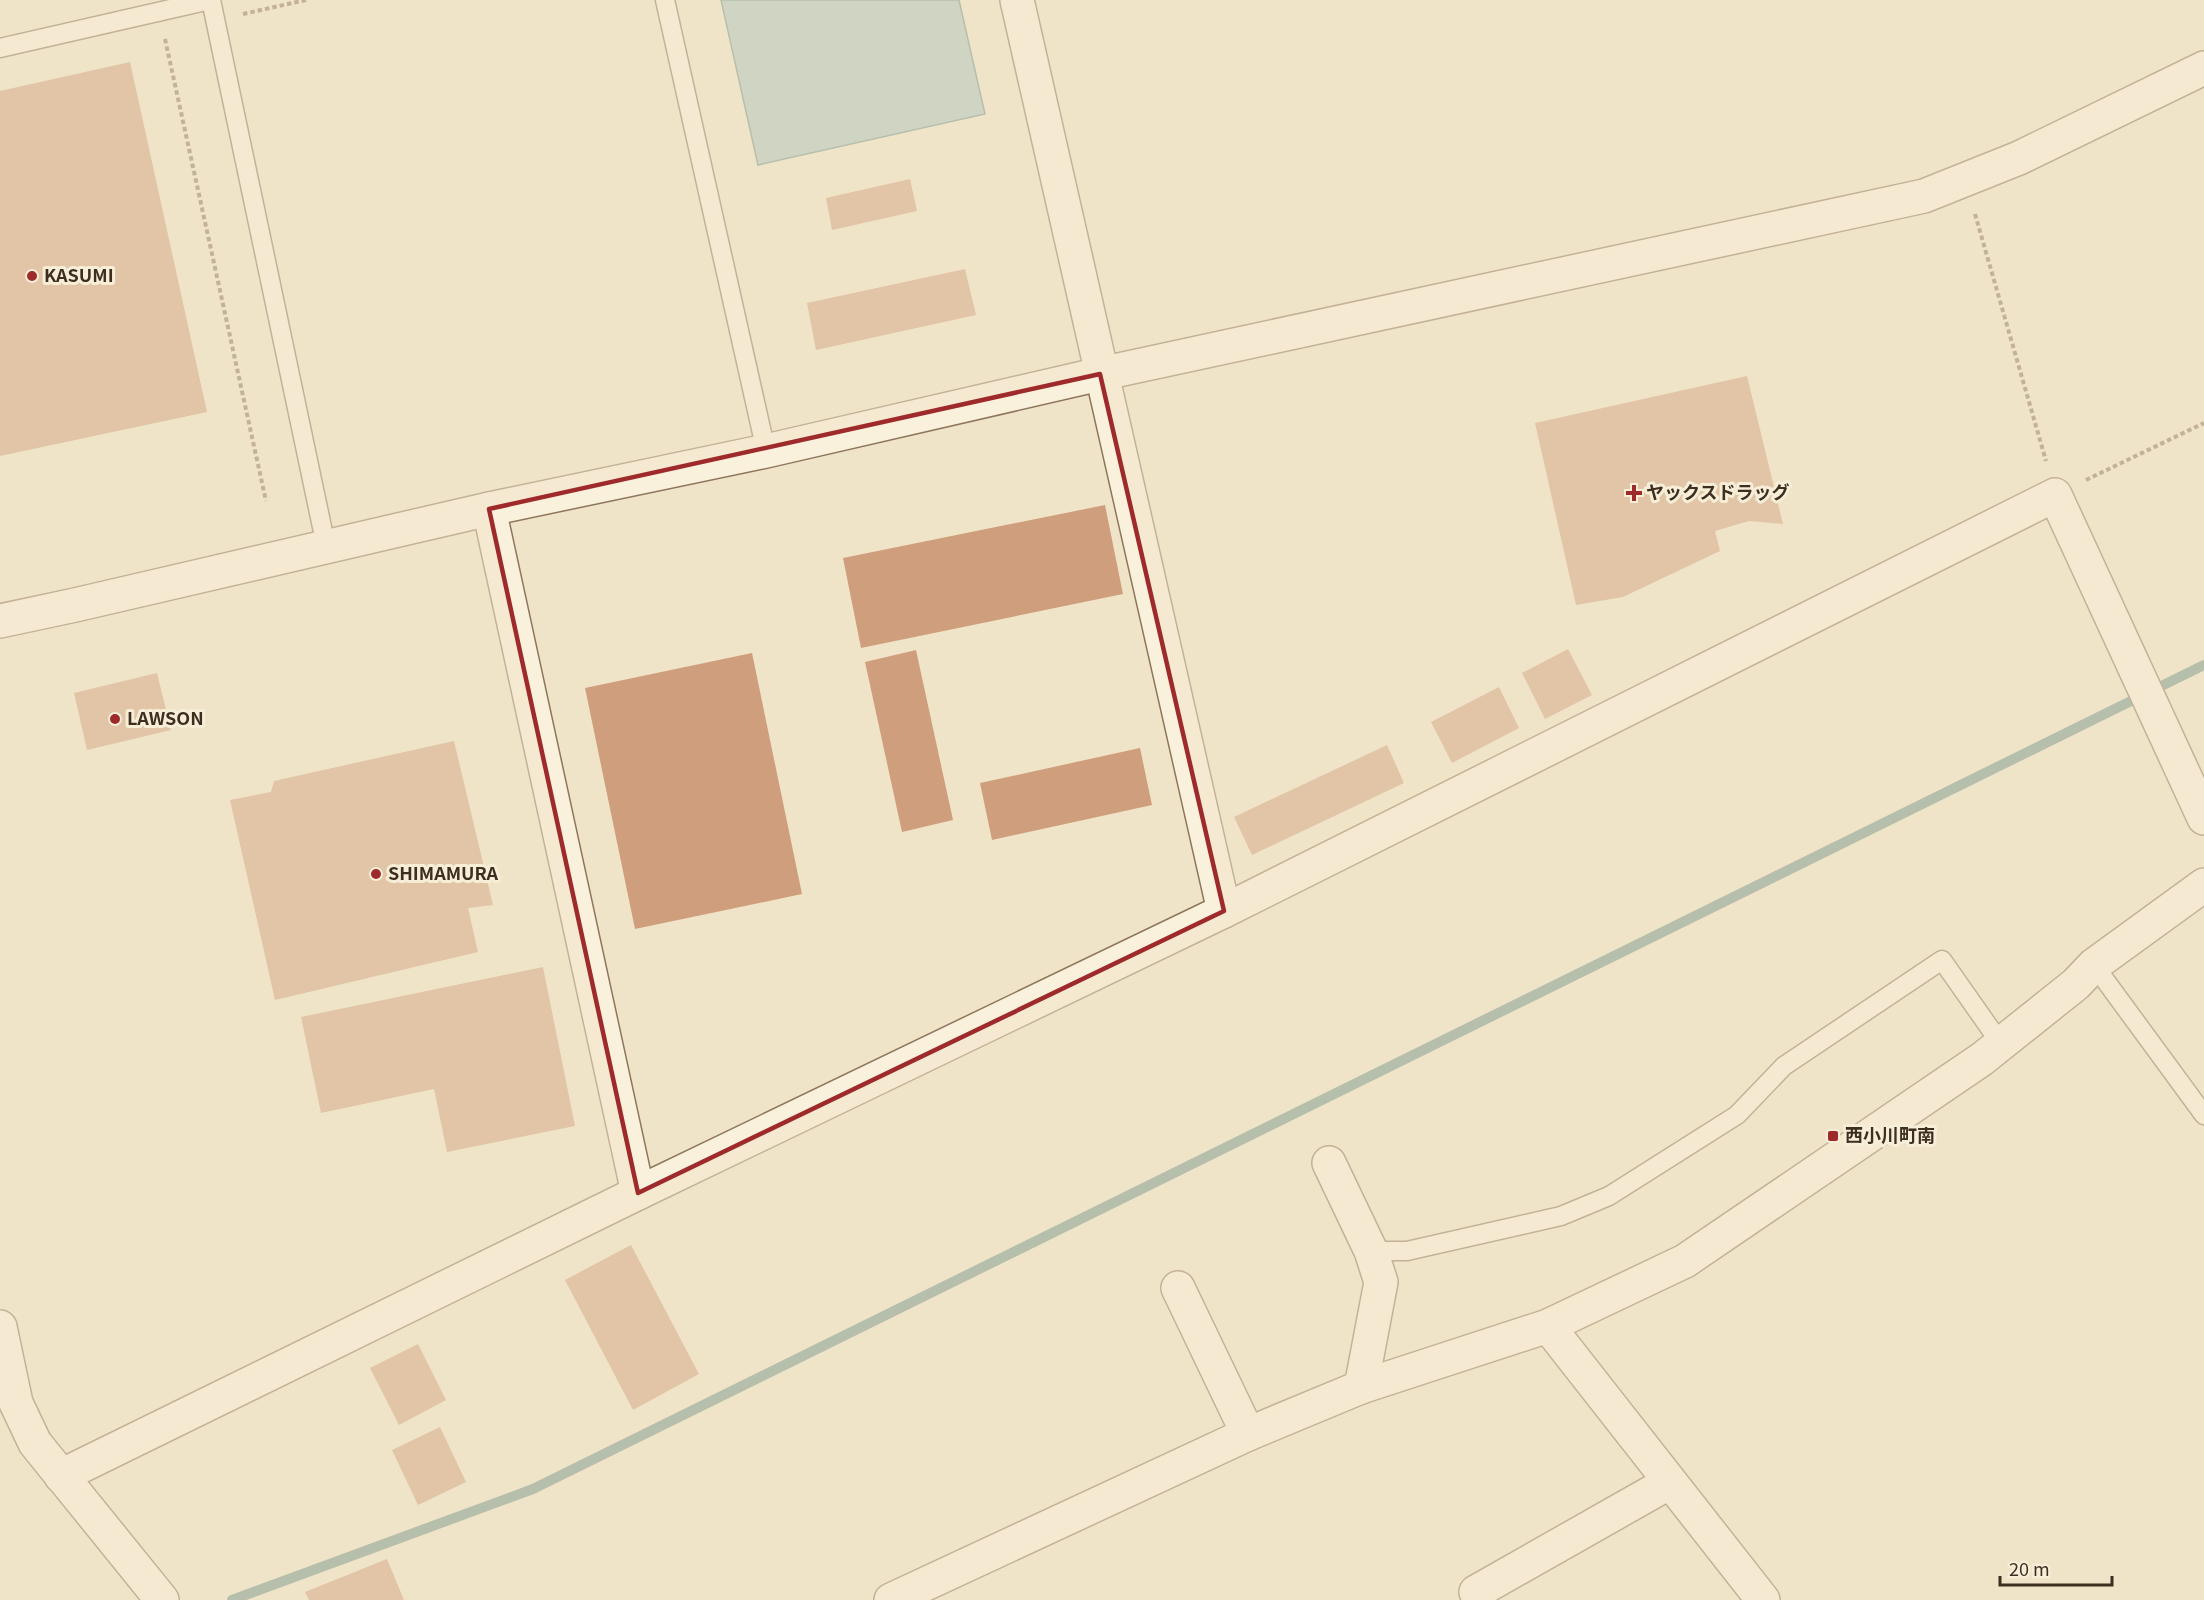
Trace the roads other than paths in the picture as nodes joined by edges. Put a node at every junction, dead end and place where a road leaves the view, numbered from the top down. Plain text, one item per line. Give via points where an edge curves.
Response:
1 (211, 0) edge
2 (665, 0) edge
3 (1017, 0) edge
4 (0, 48) edge
5 (2204, 68) edge
6 (1100, 374) junction
7 (766, 451) junction
8 (489, 509) junction
9 (326, 546) junction
10 (0, 621) edge
11 (2204, 818) edge
12 (2204, 885) edge
13 (1224, 912) junction
14 (2094, 965) junction
15 (2001, 1044) junction
16 (2204, 1115) edge
17 (1329, 1163) dead end
18 (638, 1193) junction
19 (1371, 1251) junction
20 (1178, 1288) dead end
21 (1548, 1326) junction
22 (0, 1327) edge
23 (1361, 1387) junction
24 (1248, 1434) junction
25 (62, 1476) junction
26 (1670, 1482) junction
27 (1476, 1592) dead end
28 (1753, 1597) edge
29 (162, 1600) edge
30 (891, 1600) edge

1 - 4 lane
1 - 9 lane
2 - 7 lane
3 - 6 street
5 - 6 street via 2019,158 1924,196
6 - 7 street
6 - 13 street
7 - 8 street
8 - 9 street
8 - 18 street
9 - 10 street
11 - 13 street via 2055,495
12 - 14 street
13 - 18 street
14 - 15 street
14 - 16 lane
15 - 19 lane via 1942,960 1784,1066 1737,1115 1609,1196 1550,1219 1407,1251
15 - 21 street via 1685,1261
17 - 19 street
18 - 25 street
19 - 23 street via 1381,1282
20 - 24 street
21 - 23 street
21 - 26 street
22 - 25 street via 16,1403 35,1443
23 - 24 street
24 - 30 street
25 - 29 street
26 - 27 street
26 - 28 street

